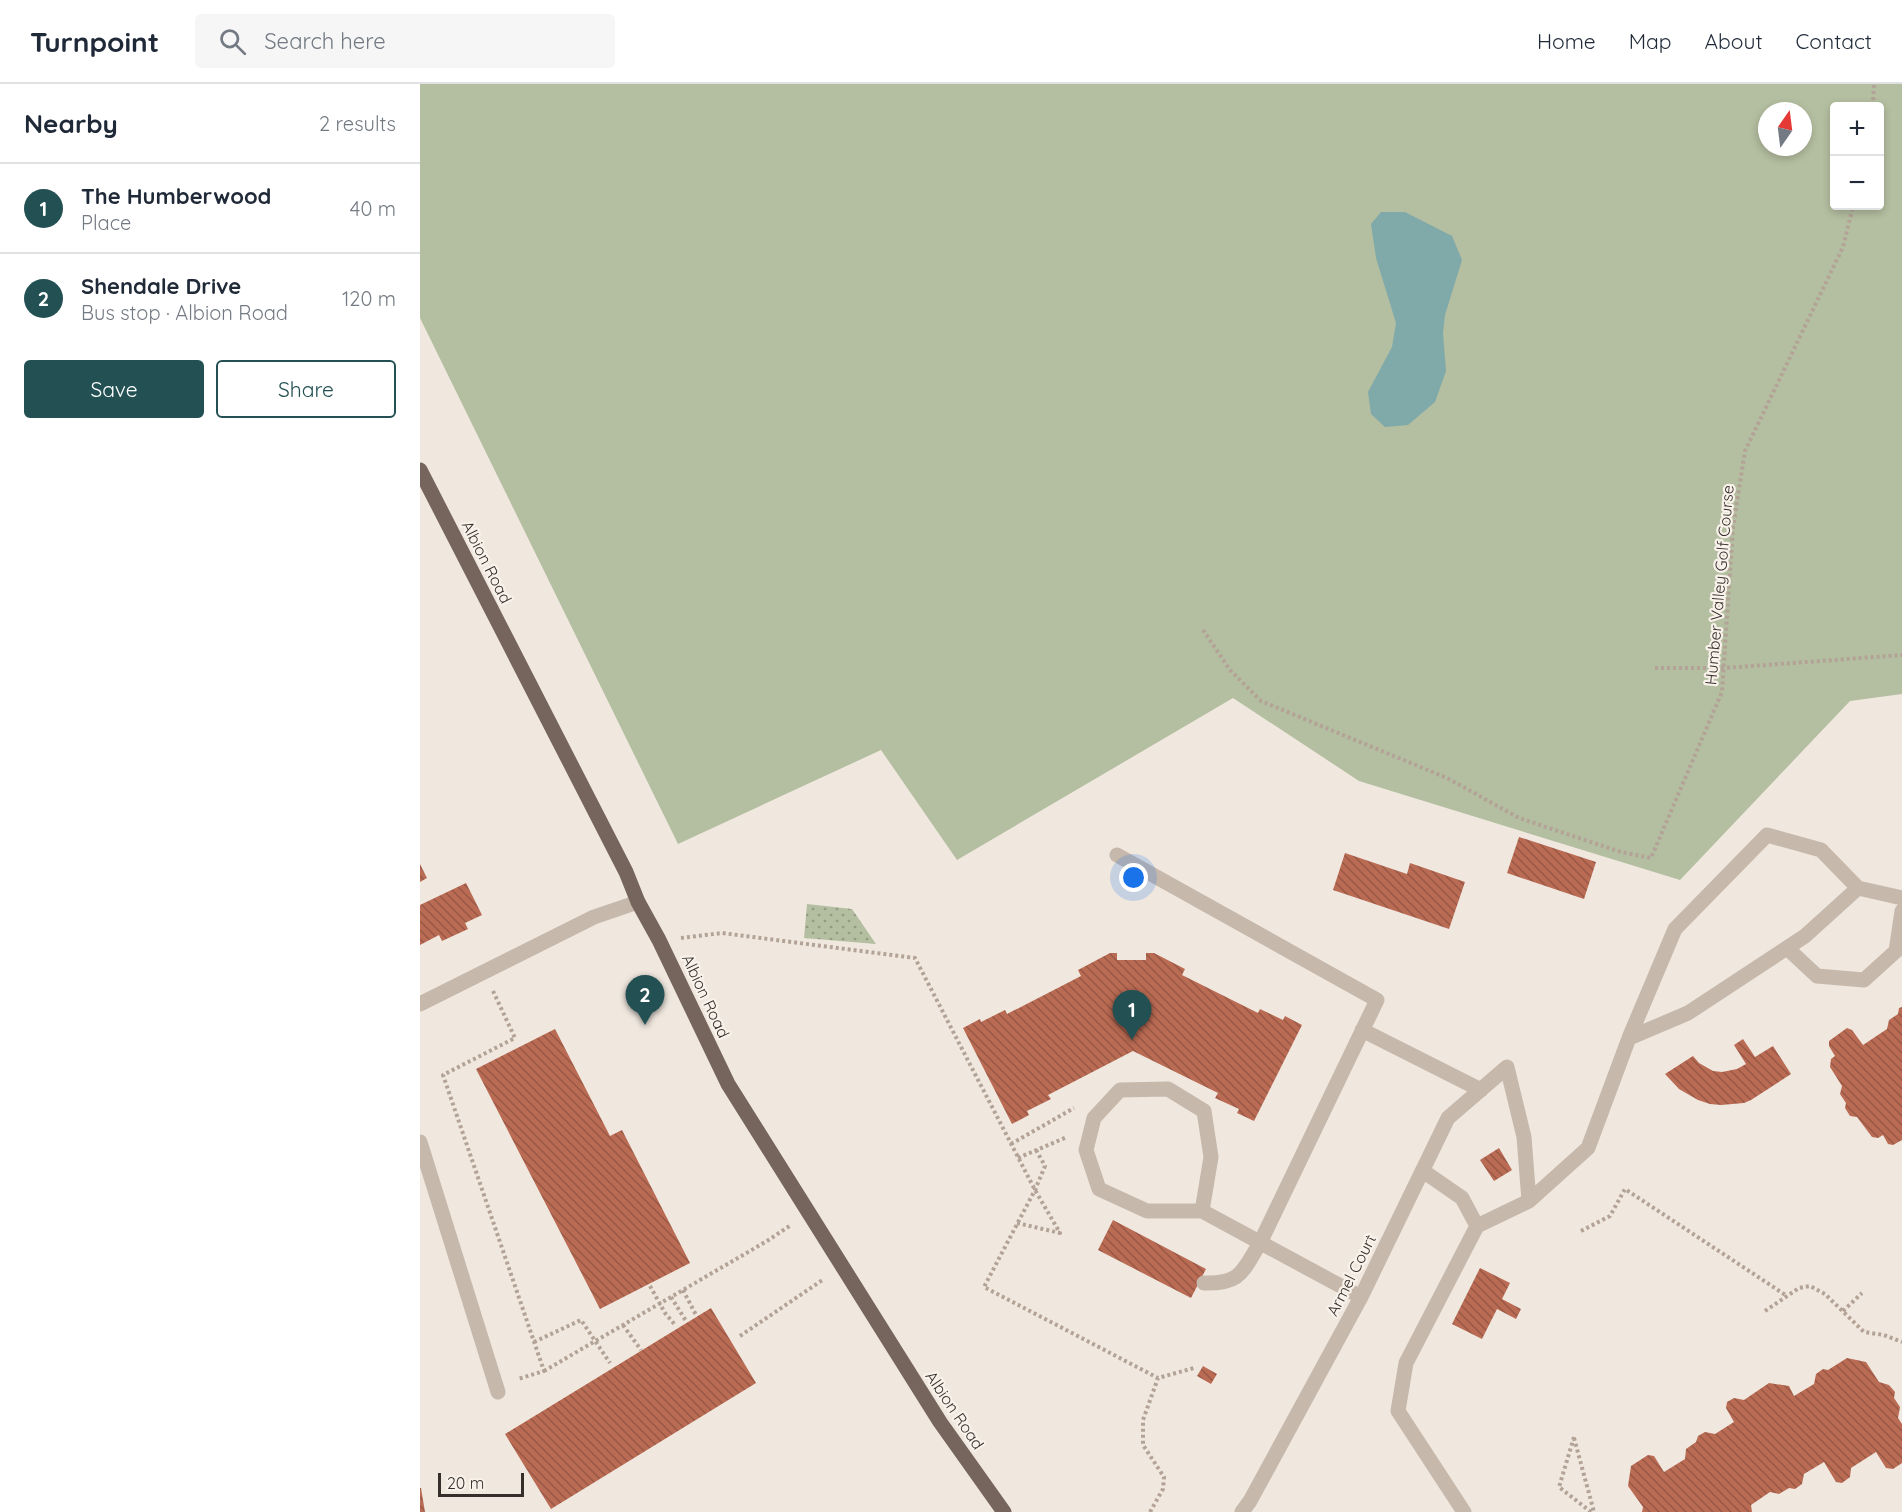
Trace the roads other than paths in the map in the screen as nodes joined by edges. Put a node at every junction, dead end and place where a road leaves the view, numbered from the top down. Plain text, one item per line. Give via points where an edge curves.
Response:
1 (420, 470) edge
2 (1117, 855) dead end
3 (1858, 888) junction
4 (1902, 898) edge
5 (639, 902) junction
6 (1902, 911) edge
7 (1786, 948) junction
8 (420, 1004) edge
9 (1362, 1030) junction
10 (1629, 1038) junction
11 (1481, 1090) junction
12 (420, 1142) edge
13 (1422, 1171) junction
14 (1529, 1201) junction
15 (1202, 1211) junction
16 (1477, 1226) junction
17 (1260, 1243) junction
18 (1204, 1282) dead end
19 (1360, 1297) junction
20 (498, 1392) dead end
21 (1004, 1512) edge
22 (1242, 1512) edge
23 (1464, 1512) edge

1 - 5 main road, Albion Road
2 - 9 street via 1377,1000
3 - 4 street
3 - 7 street
3 - 10 street via 1821,850 1767,835 1675,928
5 - 8 street via 594,917
5 - 21 main road, Albion Road via 728,1084 940,1422
6 - 7 street via 1896,951 1864,980 1817,976
7 - 10 street via 1688,1013
9 - 11 street
9 - 17 street
10 - 14 street via 1588,1148
11 - 13 street, Armel Court via 1448,1118
11 - 14 street, Armel Court via 1507,1067 1524,1137
12 - 20 street
13 - 16 street via 1462,1198
13 - 19 street, Armel Court
14 - 16 street
15 - 15 street via 1147,1211 1099,1189 1086,1150 1094,1118 1120,1090 1168,1089 1204,1111 1211,1157
15 - 17 street
16 - 23 street via 1406,1363 1398,1410
17 - 18 street via 1240,1275 1222,1283
17 - 19 street
19 - 22 street, Armel Court

